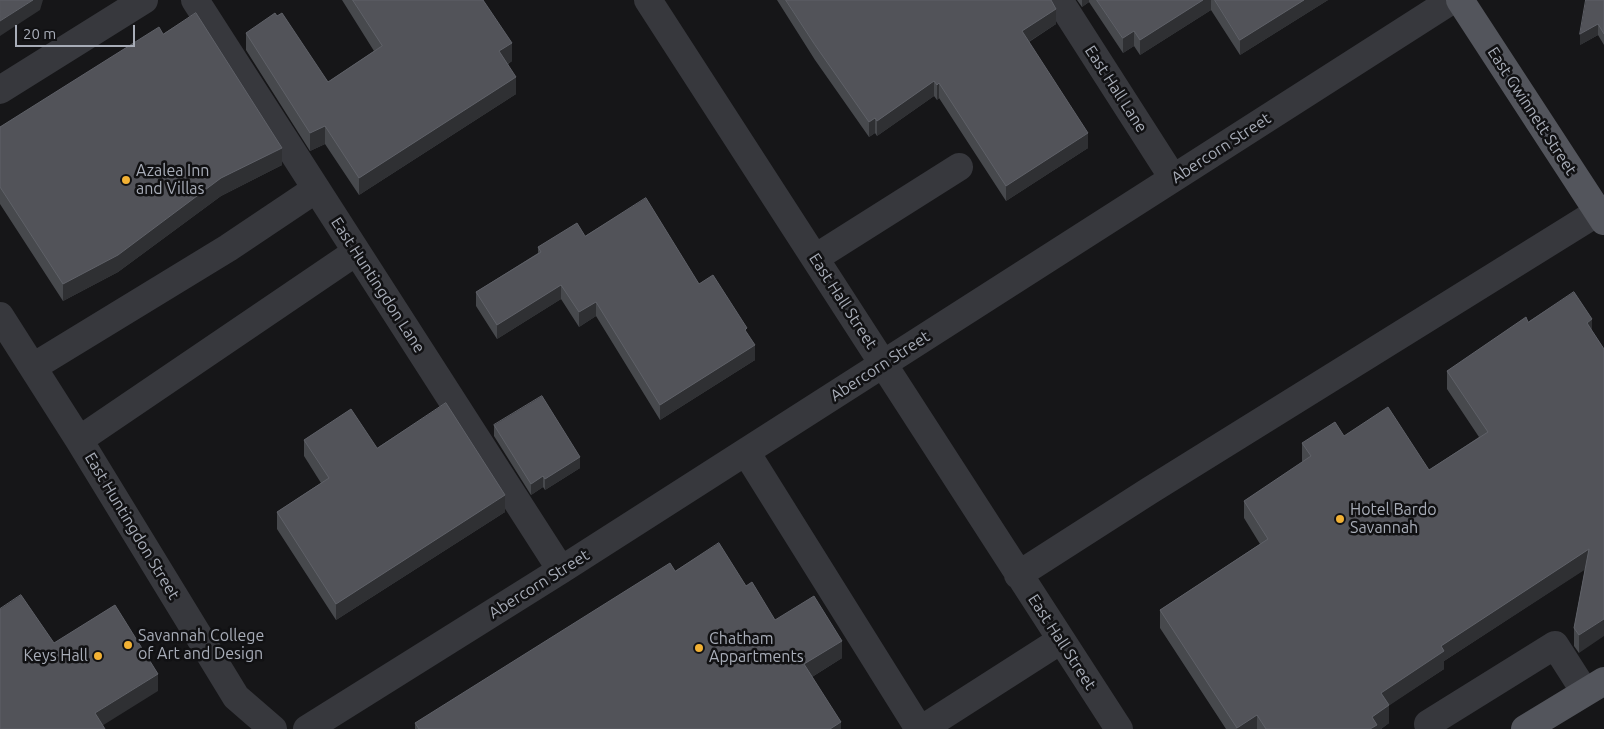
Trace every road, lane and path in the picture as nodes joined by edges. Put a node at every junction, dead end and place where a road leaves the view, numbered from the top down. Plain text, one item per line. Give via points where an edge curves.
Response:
1 (144, 0) edge
2 (195, 0) edge
3 (648, 0) edge
4 (1059, 0) edge
5 (1452, 0) edge
6 (1460, 0) edge
7 (0, 90) edge
8 (959, 167) dead end
9 (1173, 178) junction
10 (316, 189) junction
11 (1601, 216) edge
12 (356, 252) junction
13 (815, 258) junction
14 (0, 316) edge
15 (883, 364) junction
16 (33, 366) junction
17 (79, 440) junction
18 (746, 452) junction
19 (561, 570) junction
20 (1018, 575) junction
21 (1061, 640) junction
22 (1595, 687) edge
23 (1553, 722) edge
24 (273, 729) edge
25 (307, 729) edge
26 (920, 729) edge
27 (1119, 729) edge
28 (1431, 729) edge
29 (1525, 729) edge

1 - 7 street
2 - 10 street, East Huntingdon Lane
3 - 13 street, East Hall Street
4 - 9 street, East Hall Lane
5 - 9 street, Abercorn Street
6 - 11 main road, East Gwinnett Street
8 - 13 street
9 - 15 street, Abercorn Street
10 - 12 street, East Huntingdon Lane
10 - 16 street via 228,248
11 - 20 street via 1149,491
12 - 17 street
12 - 19 street, East Huntingdon Lane
13 - 15 street, East Hall Street
14 - 16 street, East Huntingdon Street
15 - 18 street, Abercorn Street
15 - 20 street, East Hall Street
16 - 17 street, East Huntingdon Street
17 - 24 street, East Huntingdon Street via 236,697
18 - 19 street, Abercorn Street
18 - 26 street
19 - 25 street, Abercorn Street
20 - 21 street, East Hall Street
21 - 26 street
21 - 27 street, East Hall Street
22 - 23 main road
22 - 28 street via 1555,644 1428,724
23 - 29 main road

